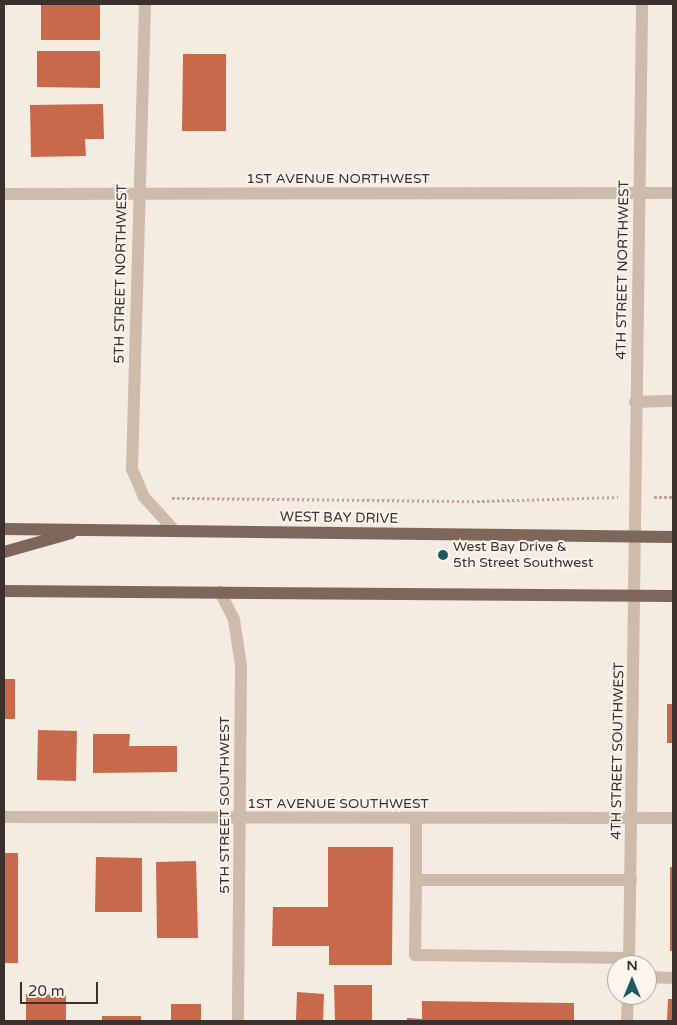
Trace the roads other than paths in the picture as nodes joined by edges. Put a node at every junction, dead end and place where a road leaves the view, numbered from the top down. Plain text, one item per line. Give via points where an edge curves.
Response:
1 (145, 4) edge
2 (642, 4) edge
3 (639, 192) junction
4 (673, 193) edge
5 (4, 194) edge
6 (138, 195) junction
7 (673, 401) edge
8 (635, 402) junction
9 (4, 529) edge
10 (80, 530) junction
11 (174, 530) junction
12 (635, 536) junction
13 (673, 536) edge
14 (4, 552) edge
15 (4, 591) edge
16 (220, 592) junction
17 (634, 595) junction
18 (673, 596) edge
19 (4, 817) edge
20 (632, 818) junction
21 (673, 818) edge
22 (240, 819) junction
23 (416, 819) junction
24 (416, 880) junction
25 (630, 880) junction
26 (629, 955) edge
27 (607, 961) edge
28 (657, 977) edge
29 (673, 978) edge
30 (628, 1005) edge
31 (238, 1021) edge
32 (627, 1021) edge

1 - 6 street, 5TH STREET NORTHWEST
2 - 3 street, 4TH STREET NORTHWEST
3 - 4 street, 1ST AVENUE NORTHWEST
3 - 6 street, 1ST AVENUE NORTHWEST
3 - 8 street, 4TH STREET NORTHWEST
5 - 6 street, 1ST AVENUE NORTHWEST
6 - 11 street, 5TH STREET NORTHWEST via 132,469 144,497
7 - 8 street
8 - 12 street, 4TH STREET NORTHWEST
9 - 10 main road, WEST BAY DRIVE
10 - 11 main road, WEST BAY DRIVE
10 - 14 main road
11 - 12 main road, WEST BAY DRIVE
12 - 13 main road, WEST BAY DRIVE
12 - 17 street, 4TH STREET SOUTHWEST
15 - 16 main road
16 - 17 main road
16 - 22 street, 5TH STREET SOUTHWEST via 234,620 241,665
17 - 18 main road
17 - 20 street, 4TH STREET SOUTHWEST
19 - 22 street, 1ST AVENUE SOUTHWEST
20 - 21 street, 1ST AVENUE SOUTHWEST
20 - 23 street, 1ST AVENUE SOUTHWEST
20 - 25 street, 4TH STREET SOUTHWEST
22 - 23 street, 1ST AVENUE SOUTHWEST
22 - 31 street, 5TH STREET SOUTHWEST
23 - 24 street
24 - 25 street
24 - 27 street via 415,955
25 - 26 street, 4TH STREET SOUTHWEST
28 - 29 street
30 - 32 street

